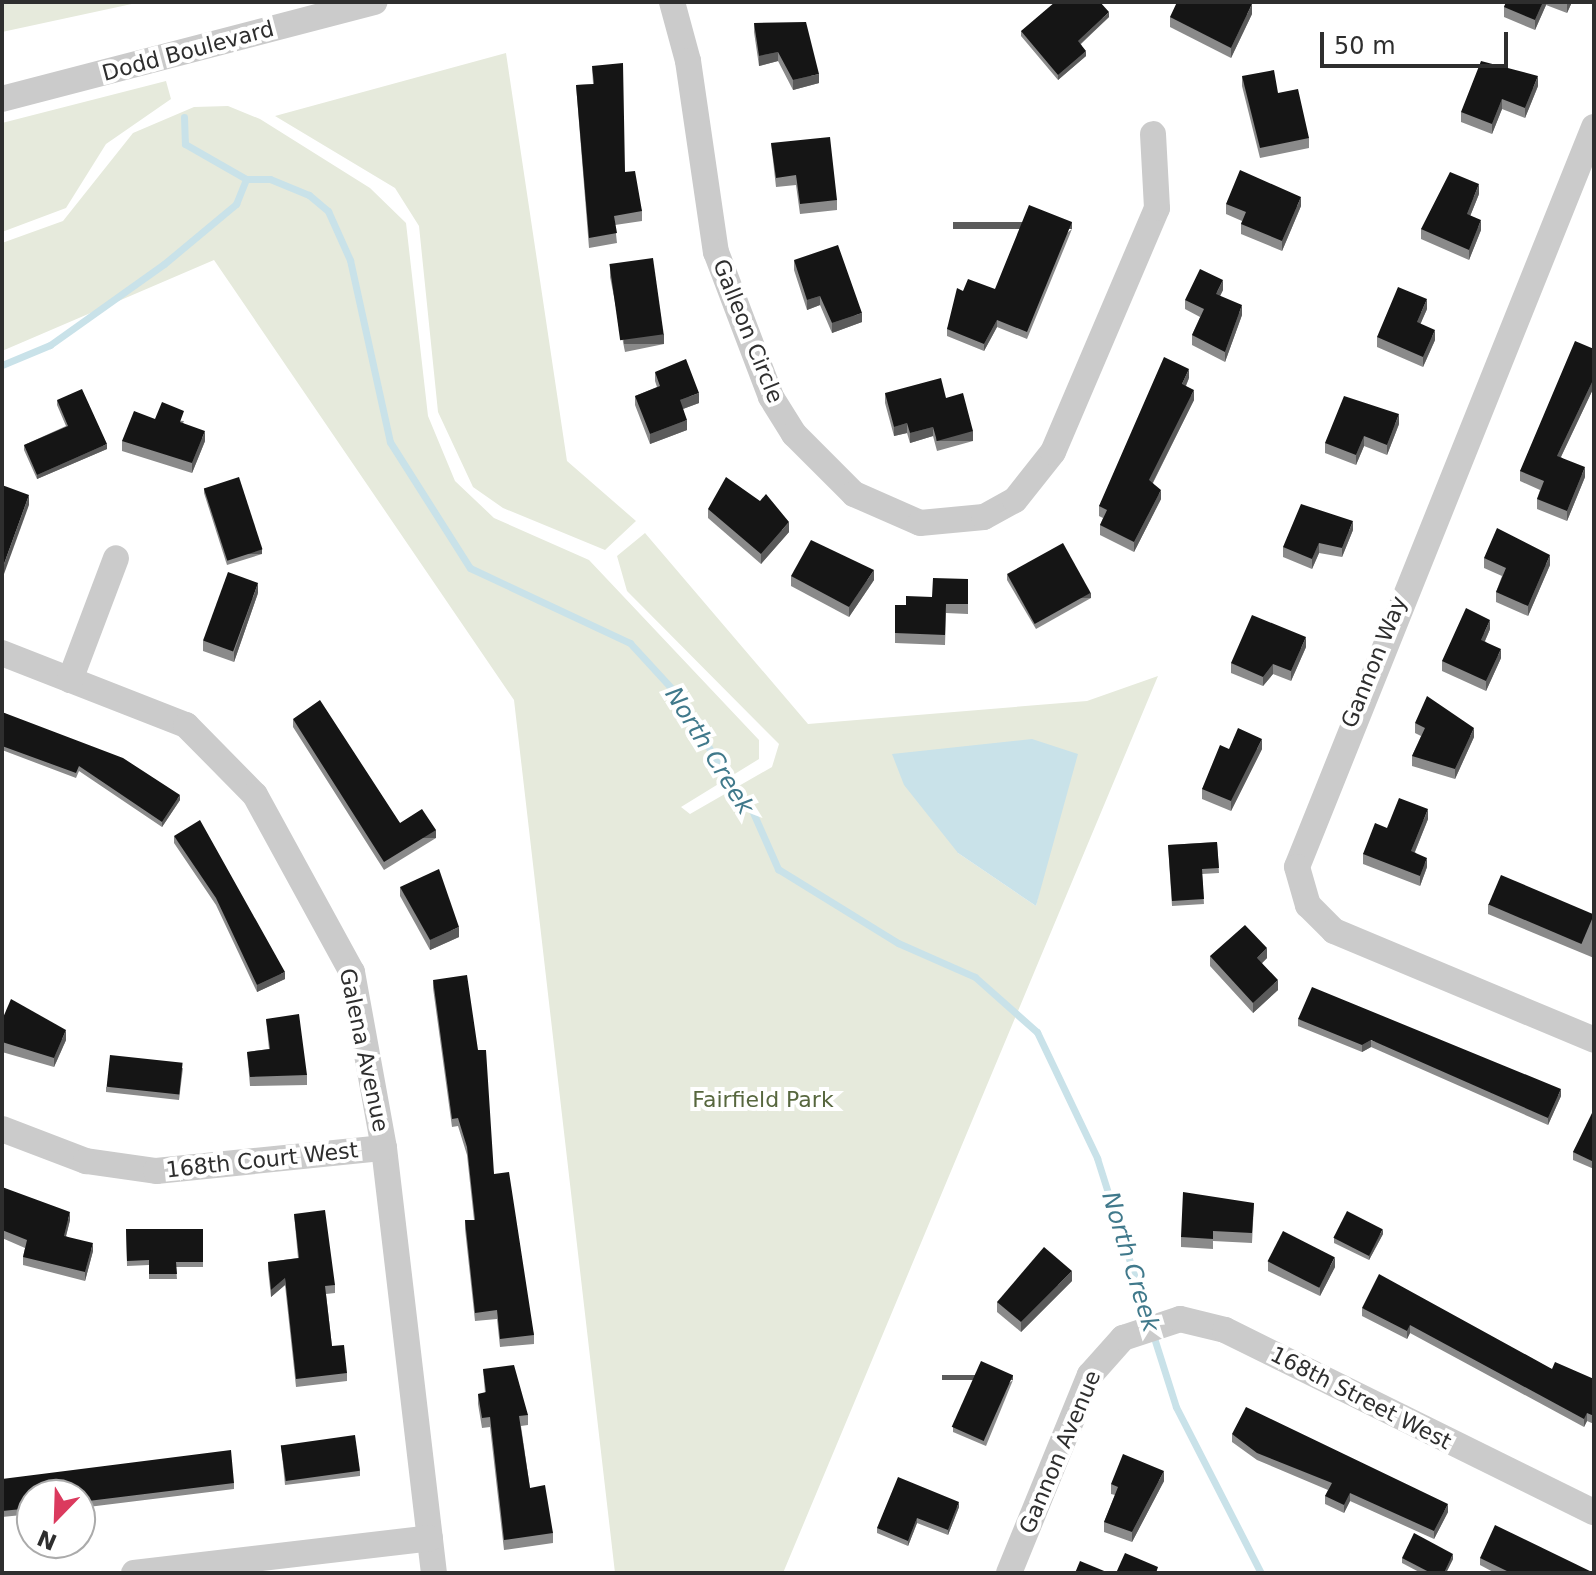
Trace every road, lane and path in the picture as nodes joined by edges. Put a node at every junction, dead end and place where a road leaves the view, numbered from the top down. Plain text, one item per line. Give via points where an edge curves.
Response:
1 (375, 2) edge
2 (672, 2) edge
3 (2, 99) edge
4 (1594, 127) edge
5 (1153, 134) dead end
6 (116, 558) dead end
7 (2, 653) edge
8 (70, 680) junction
9 (1594, 1040) edge
10 (2, 1129) edge
11 (384, 1148) junction
12 (1123, 1338) joint
13 (1594, 1512) edge
14 (430, 1538) junction
15 (134, 1573) edge
16 (434, 1573) edge
17 (1009, 1573) edge

1 - 3 street, Dodd Boulevard
2 - 5 street, Galleon Circle via 716,252 771,397 794,434 854,494 920,523 984,517 1015,500 1053,452 1157,208
4 - 9 street, Gannon Way via 1310,820 1297,867 1308,905 1334,931
6 - 8 street
7 - 8 street, Galena Avenue
8 - 11 street, Galena Avenue via 186,725 255,795 352,972
10 - 11 street, 168th Court West via 86,1161 156,1171
11 - 14 street, Galena Avenue
12 - 13 street, 168th Street West via 1180,1319 1225,1330
12 - 17 street, Gannon Avenue via 1090,1375
14 - 15 street
14 - 16 street, Galena Avenue

